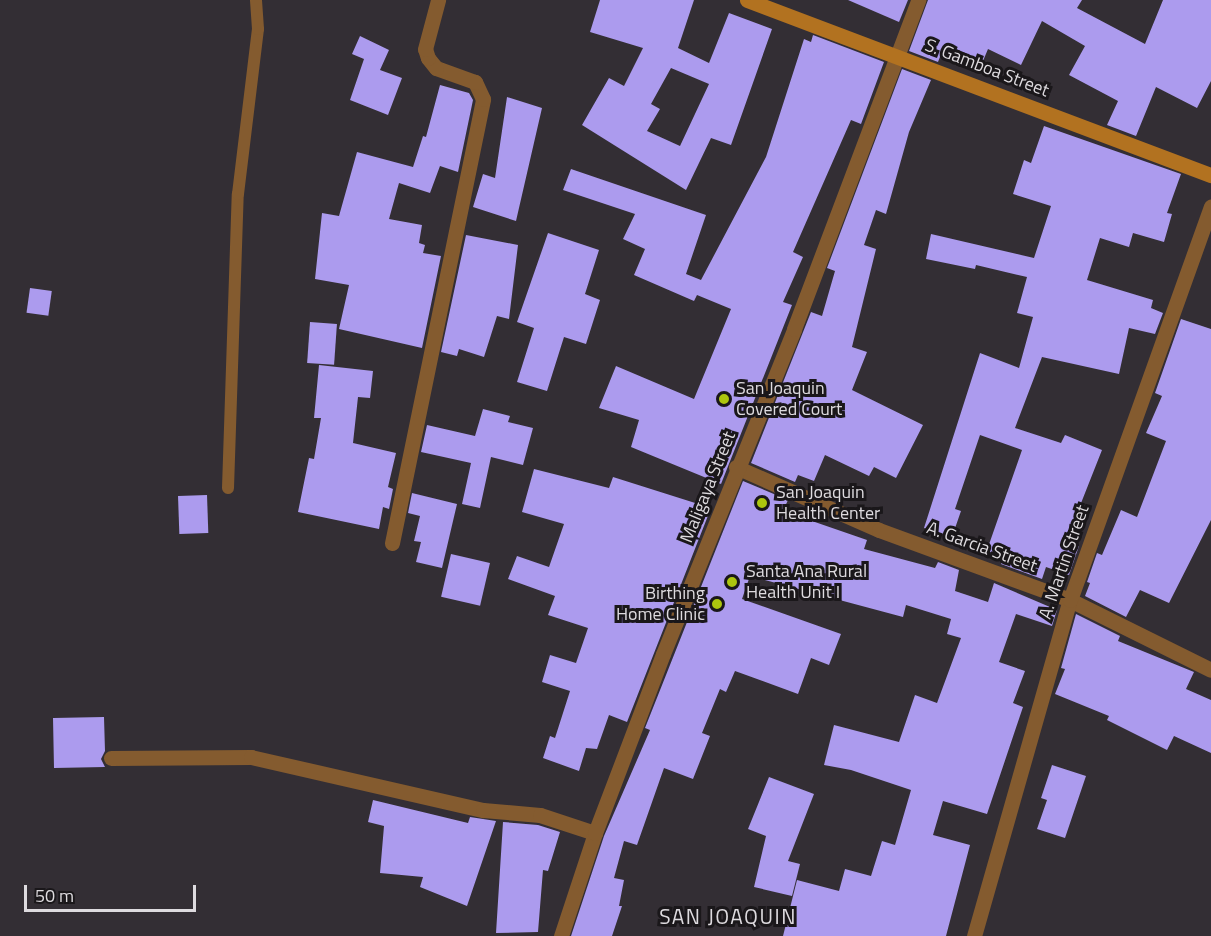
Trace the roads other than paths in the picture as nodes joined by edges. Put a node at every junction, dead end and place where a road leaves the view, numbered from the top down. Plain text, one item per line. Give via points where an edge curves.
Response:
1 (256, 0) edge
2 (438, 0) edge
3 (747, 0) edge
4 (918, 0) edge
5 (895, 54) junction
6 (1211, 175) edge
7 (1211, 207) edge
8 (736, 467) junction
9 (228, 488) dead end
10 (392, 543) dead end
11 (1070, 600) junction
12 (1211, 670) edge
13 (111, 758) dead end
14 (595, 833) junction
15 (561, 936) edge
16 (974, 936) edge

1 - 9 lane via 258,29 238,194
2 - 10 street via 425,48 428,58 436,68 475,82 483,99
3 - 5 main road, S. Gamboa Street
4 - 5 street, Maligaya Street
5 - 6 main road, S. Gamboa Street
5 - 8 street, Maligaya Street via 831,233
7 - 11 street, A. Martin Street
8 - 11 street, A. Garcia Street via 879,530
8 - 14 street, Maligaya Street
11 - 12 street, A. Garcia Street
11 - 16 street, A. Martin Street
13 - 14 street via 251,757 483,810 540,815
14 - 15 street, Maligaya Street

